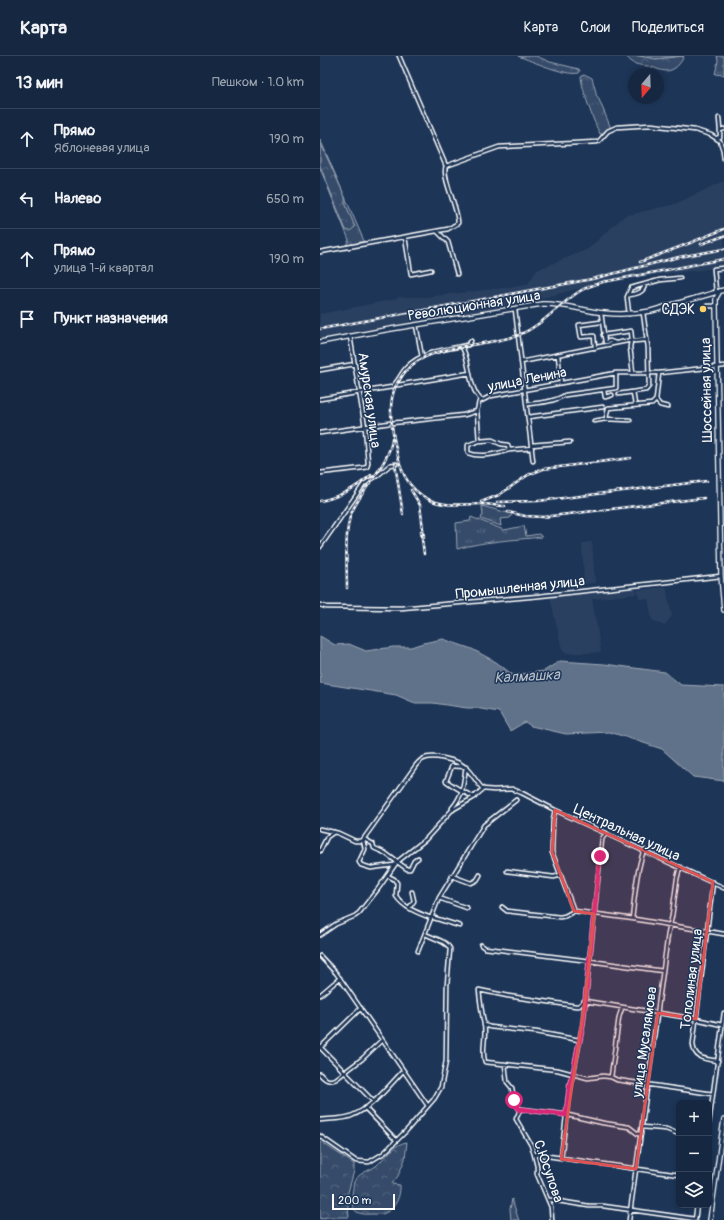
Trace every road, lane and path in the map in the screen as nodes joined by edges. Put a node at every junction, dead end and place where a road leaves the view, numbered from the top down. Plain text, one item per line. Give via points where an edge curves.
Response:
1 (399, 56) edge
2 (719, 118) dead end
3 (722, 130) edge
4 (717, 138) junction
5 (724, 159) edge
6 (446, 166) junction
7 (437, 231) junction
8 (405, 237) junction
9 (320, 252) edge
10 (724, 268) edge
11 (432, 270) dead end
12 (457, 274) dead end
13 (680, 278) dead end
14 (645, 284) junction
15 (720, 291) edge
16 (708, 294) junction
17 (628, 295) junction
18 (716, 300) junction
19 (707, 306) dead end
20 (716, 306) junction
21 (515, 309) junction
22 (643, 312) junction
23 (601, 313) junction
24 (629, 314) junction
25 (601, 322) junction
26 (416, 325) junction
27 (603, 335) junction
28 (350, 336) junction
29 (646, 340) junction
30 (471, 341) dead end
31 (632, 341) junction
32 (320, 342) edge
33 (615, 343) junction
34 (595, 348) junction
35 (463, 349) dead end
36 (558, 355) junction
37 (422, 357) junction
38 (521, 362) junction
39 (355, 364) junction
40 (724, 366) edge
41 (717, 367) junction
42 (320, 370) edge
43 (470, 373) junction
44 (616, 373) junction
45 (633, 373) junction
46 (649, 373) junction
47 (659, 373) junction
48 (561, 383) junction
49 (398, 385) dead end
50 (525, 390) junction
51 (604, 390) junction
52 (633, 392) junction
53 (360, 393) junction
54 (619, 394) dead end
55 (612, 395) dead end
56 (320, 399) edge
57 (481, 400) junction
58 (656, 400) junction
59 (526, 404) junction
60 (635, 405) junction
61 (603, 407) dead end
62 (668, 407) dead end
63 (477, 411) junction
64 (528, 417) junction
65 (606, 419) junction
66 (630, 420) dead end
67 (594, 421) dead end
68 (365, 427) junction
69 (320, 433) edge
70 (478, 441) junction
71 (570, 442) dead end
72 (531, 447) junction
73 (510, 450) junction
74 (533, 462) dead end
75 (396, 464) dead end
76 (320, 473) edge
77 (320, 547) edge
78 (722, 548) edge
79 (721, 576) junction
80 (320, 605) edge
81 (724, 610) edge
82 (466, 767) junction
83 (482, 789) junction
84 (462, 790) junction
85 (475, 797) junction
86 (516, 800) dead end
87 (453, 810) junction
88 (555, 810) junction
89 (320, 829) edge
90 (335, 832) junction
91 (606, 832) junction
92 (364, 839) junction
93 (644, 850) junction
94 (320, 851) edge
95 (418, 858) dead end
96 (397, 862) junction
97 (394, 865) junction
98 (680, 867) junction
99 (507, 871) dead end
100 (480, 875) dead end
101 (561, 875) junction
102 (388, 876) junction
103 (452, 876) junction
104 (713, 882) junction
105 (724, 888) edge
106 (412, 892) dead end
107 (439, 898) junction
108 (502, 907) dead end
109 (409, 908) junction
110 (467, 908) dead end
111 (574, 911) junction
112 (594, 914) junction
113 (431, 917) junction
114 (632, 919) junction
115 (460, 926) dead end
116 (670, 926) junction
117 (707, 931) junction
118 (425, 934) junction
119 (724, 934) edge
120 (320, 935) edge
121 (481, 945) dead end
122 (418, 951) dead end
123 (320, 956) edge
124 (590, 961) junction
125 (663, 971) junction
126 (340, 978) junction
127 (320, 996) edge
128 (585, 1001) junction
129 (361, 1008) junction
130 (622, 1008) junction
131 (658, 1013) junction
132 (724, 1013) edge
133 (696, 1019) junction
134 (484, 1025) junction
135 (722, 1025) junction
136 (382, 1040) junction
137 (579, 1040) junction
138 (320, 1047) edge
139 (718, 1061) junction
140 (505, 1064) junction
141 (403, 1071) junction
142 (320, 1074) edge
143 (345, 1074) junction
144 (573, 1074) junction
145 (611, 1077) junction
146 (648, 1084) junction
147 (713, 1094) junction
148 (373, 1101) junction
149 (712, 1101) edge
150 (428, 1106) junction
151 (365, 1108) junction
152 (519, 1110) junction
153 (566, 1115) junction
154 (724, 1119) edge
155 (320, 1120) edge
156 (642, 1127) junction
157 (676, 1133) edge
158 (641, 1134) junction
159 (320, 1136) edge
160 (396, 1140) junction
161 (534, 1154) junction
162 (561, 1158) junction
163 (636, 1169) junction
164 (676, 1175) edge
165 (548, 1200) junction
166 (697, 1208) edge
167 (631, 1210) junction
168 (695, 1219) edge
169 (552, 1220) edge
170 (629, 1220) edge
171 (710, 1220) edge

1 - 6 street
2 - 3 street
3 - 4 street via 720,137
4 - 5 street via 722,146
4 - 6 street via 700,131 656,125 617,127 608,131 599,141 499,147
6 - 7 street via 444,170 458,216 458,224
7 - 8 street
7 - 12 street via 448,242
8 - 9 street
8 - 11 street via 411,274
10 - 15 street via 714,269
13 - 14 street
14 - 17 street via 631,288
14 - 17 street via 640,293
15 - 16 main road, Революционная улица
15 - 18 main road, Шоссейная улица
16 - 18 main road
16 - 22 main road, Революционная улица
17 - 24 street
18 - 20 main road, Шоссейная улица
19 - 20 street
20 - 41 main road, Шоссейная улица
21 - 23 main road, Революционная улица via 548,304
21 - 26 main road, Революционная улица
21 - 38 street
22 - 24 main road, Революционная улица
22 - 29 street
23 - 24 main road, Революционная улица
23 - 25 street
25 - 27 street
25 - 34 street via 579,325 581,337 594,336
26 - 28 main road, Революционная улица
26 - 37 street
27 - 31 street via 631,331
27 - 33 street via 605,342
28 - 32 main road, Революционная улица
28 - 39 street, Амурская улица
29 - 31 street
29 - 46 street
30 - 37 street via 468,345
31 - 33 street
31 - 45 street via 630,347
33 - 34 street
34 - 36 street
35 - 43 street
36 - 38 street
36 - 48 street
37 - 53 street via 407,366 393,386
38 - 50 street
39 - 42 street
39 - 53 street, Амурская улица
40 - 41 street, улица Ленина
41 - 47 street, улица Ленина
41 - 78 main road, Шоссейная улица
43 - 49 street
43 - 57 street via 475,393
44 - 45 street, улица Ленина
44 - 48 street, улица Ленина
44 - 51 street via 616,388
45 - 46 street, улица Ленина
46 - 47 street, улица Ленина
46 - 52 street via 648,389
47 - 58 street
48 - 50 street, улица Ленина
50 - 57 street, улица Ленина
50 - 59 street
51 - 55 street via 605,397
51 - 59 street
52 - 54 street
52 - 60 street
53 - 56 street
53 - 68 street, Амурская улица
57 - 63 street, улица Ленина
58 - 60 street via 652,404
58 - 62 street via 660,406
59 - 64 street
60 - 65 street via 608,408
61 - 64 street
63 - 68 street, улица Ленина
63 - 70 street
64 - 72 street
65 - 66 street
65 - 67 street
68 - 69 street, улица Ленина
68 - 76 street, Амурская улица via 367,466
70 - 73 street via 492,440 508,445
70 - 73 street via 468,445 468,454 488,455
71 - 72 street
72 - 73 street
72 - 74 street
75 - 77 street via 390,465 364,484
78 - 79 main road, Шоссейная улица
79 - 80 street, Промышленная улица via 401,608
79 - 81 main road, Шоссейная улица
82 - 83 street
82 - 84 street
82 - 84 street via 452,766 446,779
82 - 92 street via 439,758 422,759
83 - 85 street
83 - 88 street, Центральная улица via 512,789
84 - 85 street
84 - 87 street
85 - 87 street
86 - 103 street via 484,825
87 - 96 street via 426,839
88 - 91 street, Центральная улица
88 - 101 street via 552,852
89 - 90 street
90 - 92 street via 359,842
90 - 94 street via 327,837
91 - 93 street, Центральная улица
91 - 112 street via 602,839
92 - 96 street
92 - 97 street via 365,849 359,862 361,865 371,868
93 - 98 street, Центральная улица
93 - 114 street via 637,876
95 - 96 street via 409,869
96 - 97 street
97 - 102 street
98 - 104 street, Центральная улица
98 - 116 street, улица Мусалямова
99 - 101 street via 554,877
100 - 103 street via 471,883
101 - 111 street
102 - 109 street via 397,883 396,896
102 - 120 street via 359,913
103 - 107 street
104 - 105 street, Центральная улица
104 - 117 street, Тополиная улица
106 - 109 street via 414,901
107 - 110 street
107 - 113 street
108 - 111 street via 507,911 560,917
109 - 113 street
111 - 112 street
112 - 114 street
112 - 124 street
113 - 115 street
113 - 118 street
114 - 116 street
116 - 117 street
116 - 125 street, улица Мусалямова
117 - 119 street
117 - 133 street, Тополиная улица
118 - 122 street
118 - 150 street via 449,945 451,952 444,1080 439,1092
121 - 124 street via 485,948
123 - 126 street
124 - 125 street
124 - 128 street
125 - 131 street, улица Мусалямова
126 - 127 street
126 - 129 street
128 - 130 street
128 - 134 street via 576,1006 479,990
128 - 137 street
129 - 136 street
129 - 138 street
130 - 131 street
130 - 145 street
131 - 133 street
131 - 146 street, улица Мусалямова
132 - 135 street
133 - 135 street
133 - 139 street, Тополиная улица via 694,1050 700,1058
134 - 137 street
134 - 140 street via 483,1050 486,1062
135 - 139 street
136 - 141 street
136 - 143 street
137 - 144 street
138 - 143 street
139 - 147 street
140 - 144 street
140 - 152 street, С.Юсупова via 507,1082 512,1088
141 - 148 street
141 - 150 street
142 - 143 street via 325,1080 331,1081
143 - 148 street
144 - 145 street via 588,1078
144 - 153 street
145 - 146 street
146 - 147 street
146 - 156 street, улица Мусалямова
147 - 149 street
148 - 151 street
150 - 160 street
151 - 155 street via 350,1117
151 - 160 street
152 - 153 street
152 - 161 street, С.Юсупова via 516,1119
153 - 158 street via 603,1124 630,1127
153 - 162 street
154 - 171 main road
156 - 157 street
156 - 158 street, улица Мусалямова
158 - 163 street, улица Мусалямова
159 - 160 street via 356,1161 362,1162 369,1162 384,1153
161 - 162 street
161 - 165 street, С.Юсупова via 540,1185
162 - 163 street
163 - 164 street
163 - 167 street, улица Мусалямова
165 - 167 street
165 - 169 street, С.Юсупова
166 - 168 street
167 - 168 street
167 - 170 street, улица Мусалямова

